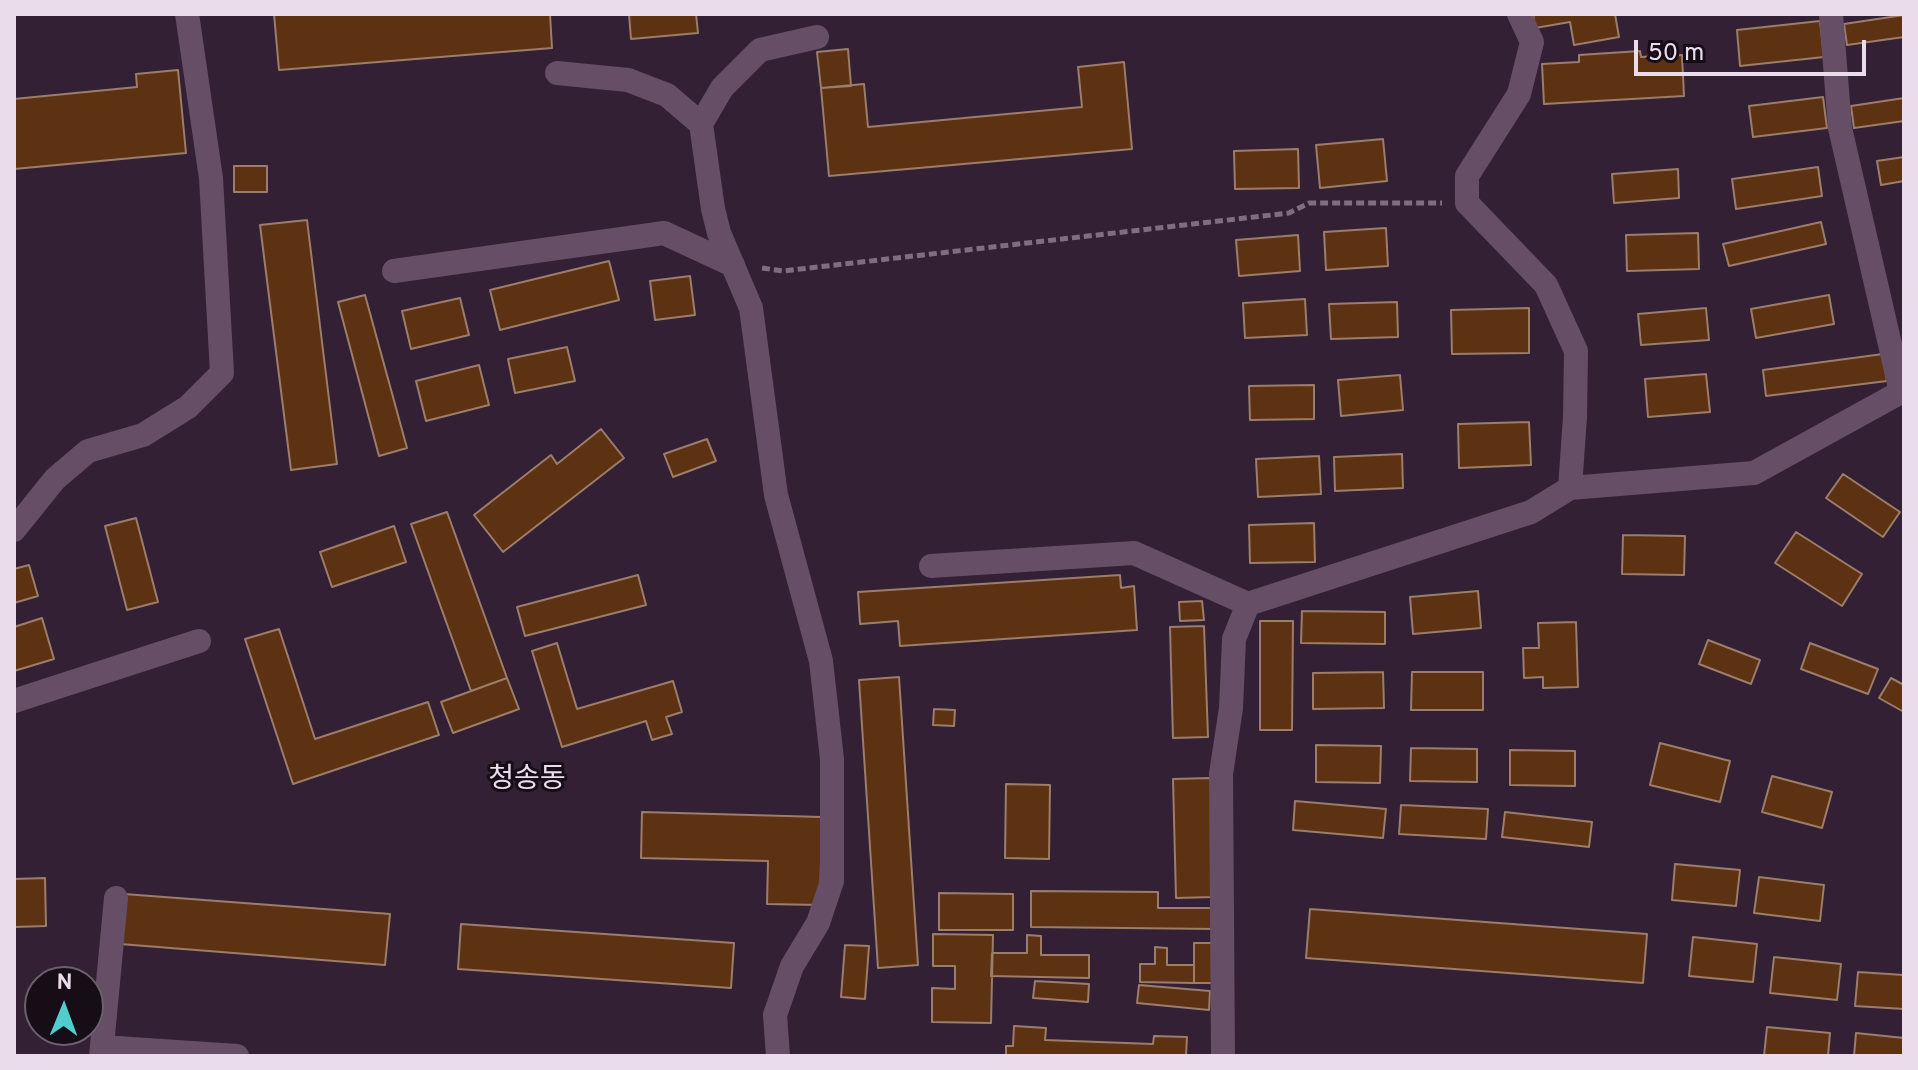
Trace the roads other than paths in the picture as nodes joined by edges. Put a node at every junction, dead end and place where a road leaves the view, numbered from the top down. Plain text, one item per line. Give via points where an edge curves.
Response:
1 (187, 14) edge
2 (1519, 14) edge
3 (1831, 14) edge
4 (817, 37) dead end
5 (557, 73) dead end
6 (701, 124) junction
7 (733, 265) junction
8 (394, 271) dead end
9 (1570, 488) junction
10 (14, 530) edge
11 (931, 566) dead end
12 (1248, 604) junction
13 (199, 641) dead end
14 (14, 701) edge
15 (116, 898) dead end
16 (102, 1051) edge
17 (237, 1056) edge
18 (778, 1056) edge
19 (1223, 1056) edge

1 - 10 street via 211,178 222,373 188,407 143,435 88,451 55,479
2 - 9 street via 1532,42 1519,94 1467,176 1467,203 1546,285 1576,351
3 - 9 street via 1840,128 1901,392 1754,473
4 - 6 street via 760,50 722,88
5 - 6 street via 628,80 667,95
6 - 7 street via 713,209
7 - 8 street via 664,233
7 - 18 street via 751,308 776,495 821,661 832,759 832,881 775,1015
9 - 12 street via 1531,512
11 - 12 street via 1134,553
12 - 19 street via 1234,639 1221,774
13 - 14 street
15 - 16 street
16 - 17 street

